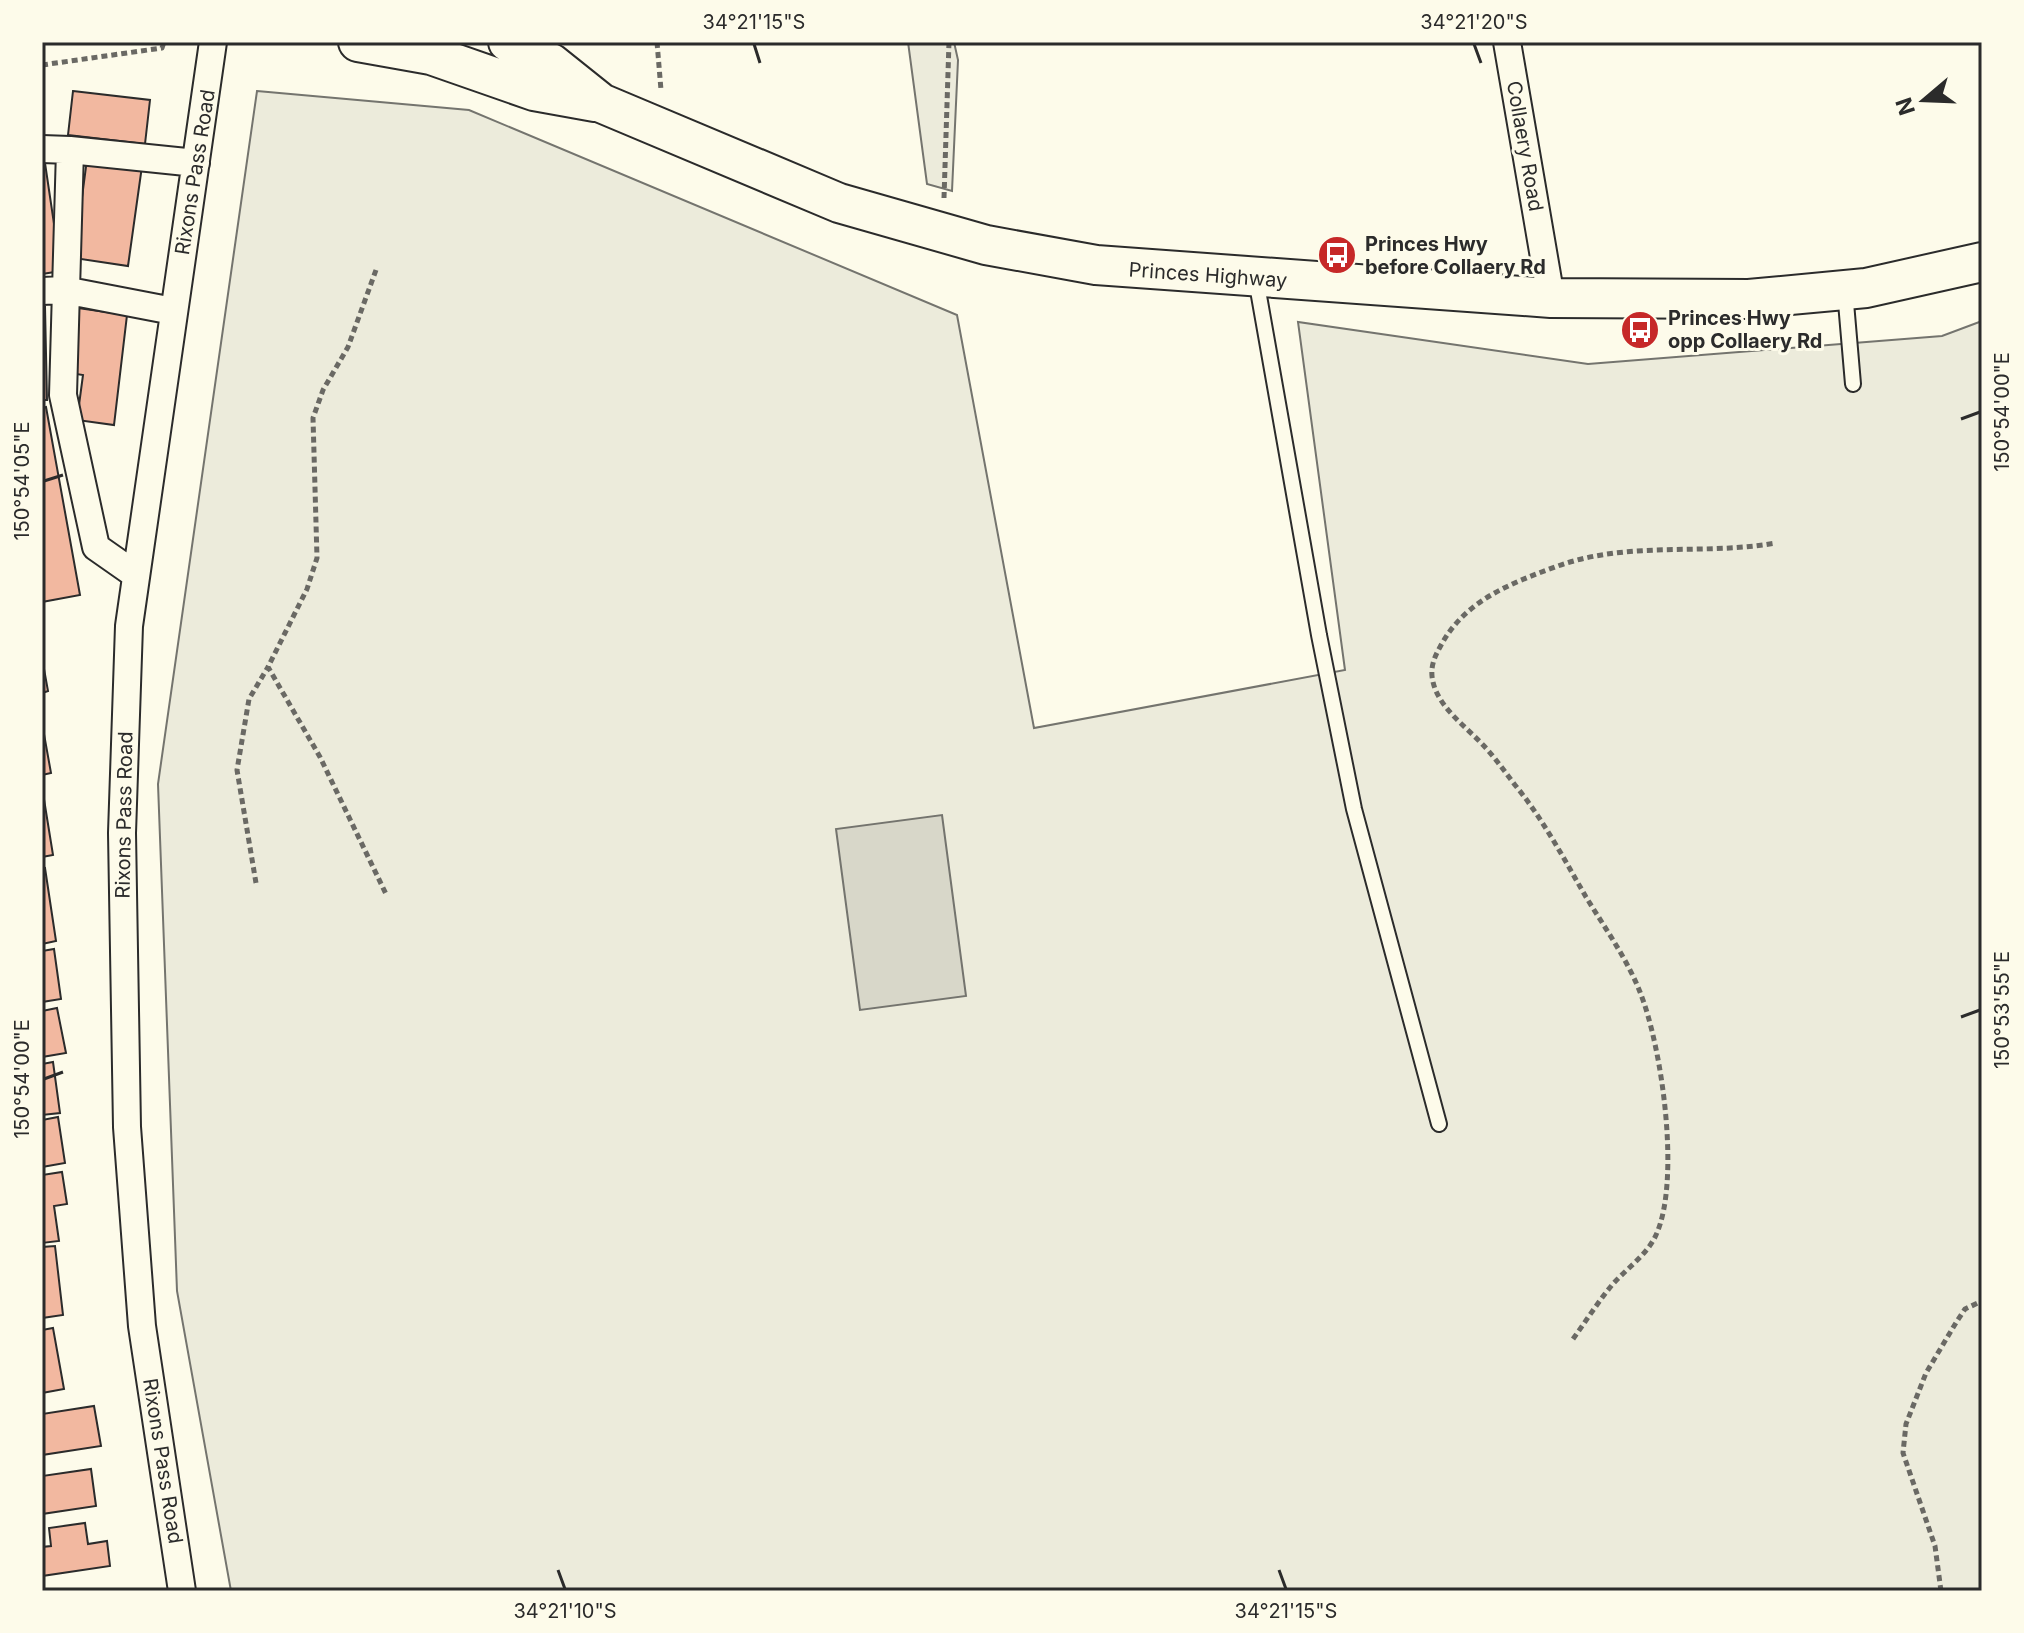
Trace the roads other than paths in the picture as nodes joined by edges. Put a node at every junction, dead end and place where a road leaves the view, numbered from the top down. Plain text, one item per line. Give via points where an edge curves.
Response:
1 (213, 42) edge
2 (358, 42) edge
3 (508, 42) edge
4 (1507, 42) edge
5 (601, 103) junction
6 (42, 149) edge
7 (70, 150) junction
8 (196, 163) junction
9 (1982, 262) edge
10 (1256, 278) junction
11 (53, 291) edge
12 (1845, 291) junction
13 (1551, 298) junction
14 (173, 311) junction
15 (1853, 384) dead end
16 (136, 575) junction
17 (1439, 1124) dead end
18 (182, 1591) edge

1 - 8 street, Rixons Pass Road
2 - 5 main road, Princes Highway via 431,55 534,91
3 - 5 main road, Princes Highway via 551,63
4 - 13 street, Collaery Road
5 - 10 main road, Princes Highway via 839,203 951,236 1096,265
6 - 7 street
7 - 8 street
7 - 11 street
8 - 14 street, Rixons Pass Road
9 - 12 main road, Princes Highway
10 - 13 main road, Princes Highway
10 - 17 lane via 1354,809
11 - 14 street
11 - 16 street via 63,395 96,547
12 - 13 main road, Princes Highway via 1749,299
12 - 15 lane
14 - 16 street, Rixons Pass Road
16 - 18 street, Rixons Pass Road via 129,626 122,833 127,1127 142,1326

